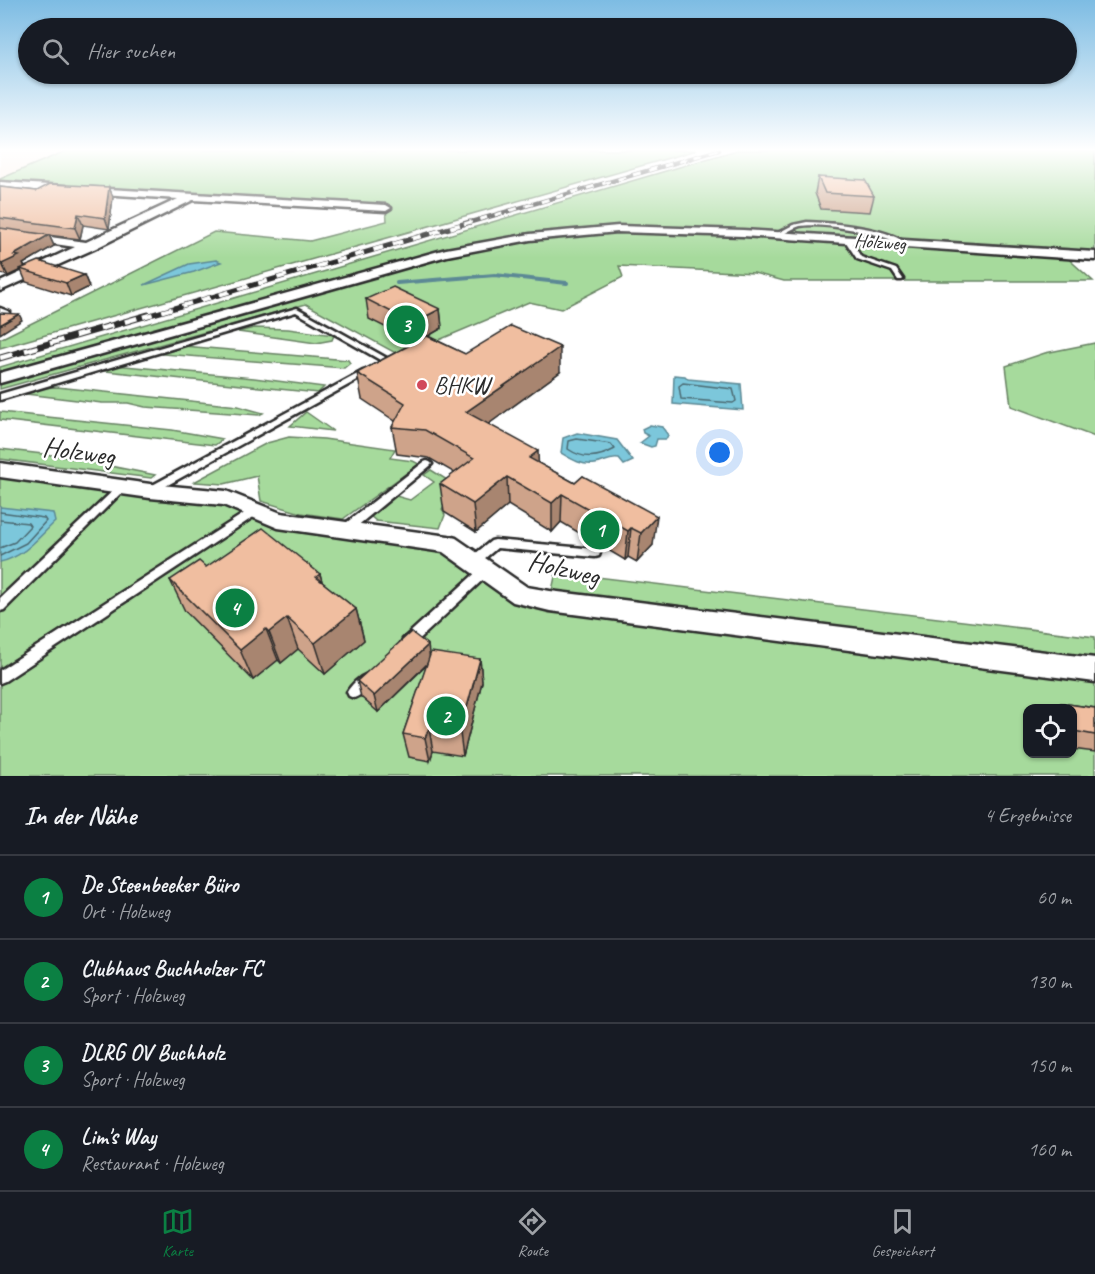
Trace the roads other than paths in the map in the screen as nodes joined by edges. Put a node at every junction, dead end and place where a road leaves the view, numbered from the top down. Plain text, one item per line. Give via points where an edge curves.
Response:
1 (17, 186) edge
2 (71, 190) edge
3 (83, 190) edge
4 (192, 197) junction
5 (386, 208) dead end
6 (0, 233) edge
7 (777, 235) junction
8 (847, 239) junction
9 (903, 243) junction
10 (90, 246) junction
11 (1095, 256) edge
12 (900, 279) dead end
13 (0, 287) edge
14 (0, 310) edge
15 (0, 315) edge
16 (0, 378) edge
17 (0, 397) edge
18 (428, 464) dead end
19 (0, 470) edge
20 (122, 487) junction
21 (150, 491) junction
22 (254, 511) junction
23 (346, 530) junction
24 (595, 553) dead end
25 (480, 566) junction
26 (0, 606) edge
27 (396, 653) edge
28 (380, 669) edge
29 (1095, 670) edge
30 (0, 677) edge
31 (354, 692) dead end

1 - 2 street
3 - 4 street
4 - 5 street
4 - 10 street
6 - 10 street
7 - 8 street, Holzweg
7 - 9 lane via 799,225 826,226 868,231
7 - 16 street, Holzweg via 618,229 530,237 364,274
8 - 9 street, Holzweg
8 - 12 lane via 859,258 894,270
9 - 11 street, Holzweg
10 - 13 street
14 - 15 lane via 6,312
17 - 21 lane via 297,310 388,361
18 - 23 lane
19 - 20 street, Holzweg
20 - 21 street, Holzweg
20 - 26 lane
21 - 22 street, Holzweg via 226,498
22 - 23 street, Holzweg via 278,520
22 - 30 lane
23 - 25 street, Holzweg via 448,544
24 - 25 lane via 495,544
25 - 27 lane
25 - 29 street, Holzweg via 521,595 550,601
28 - 31 lane

